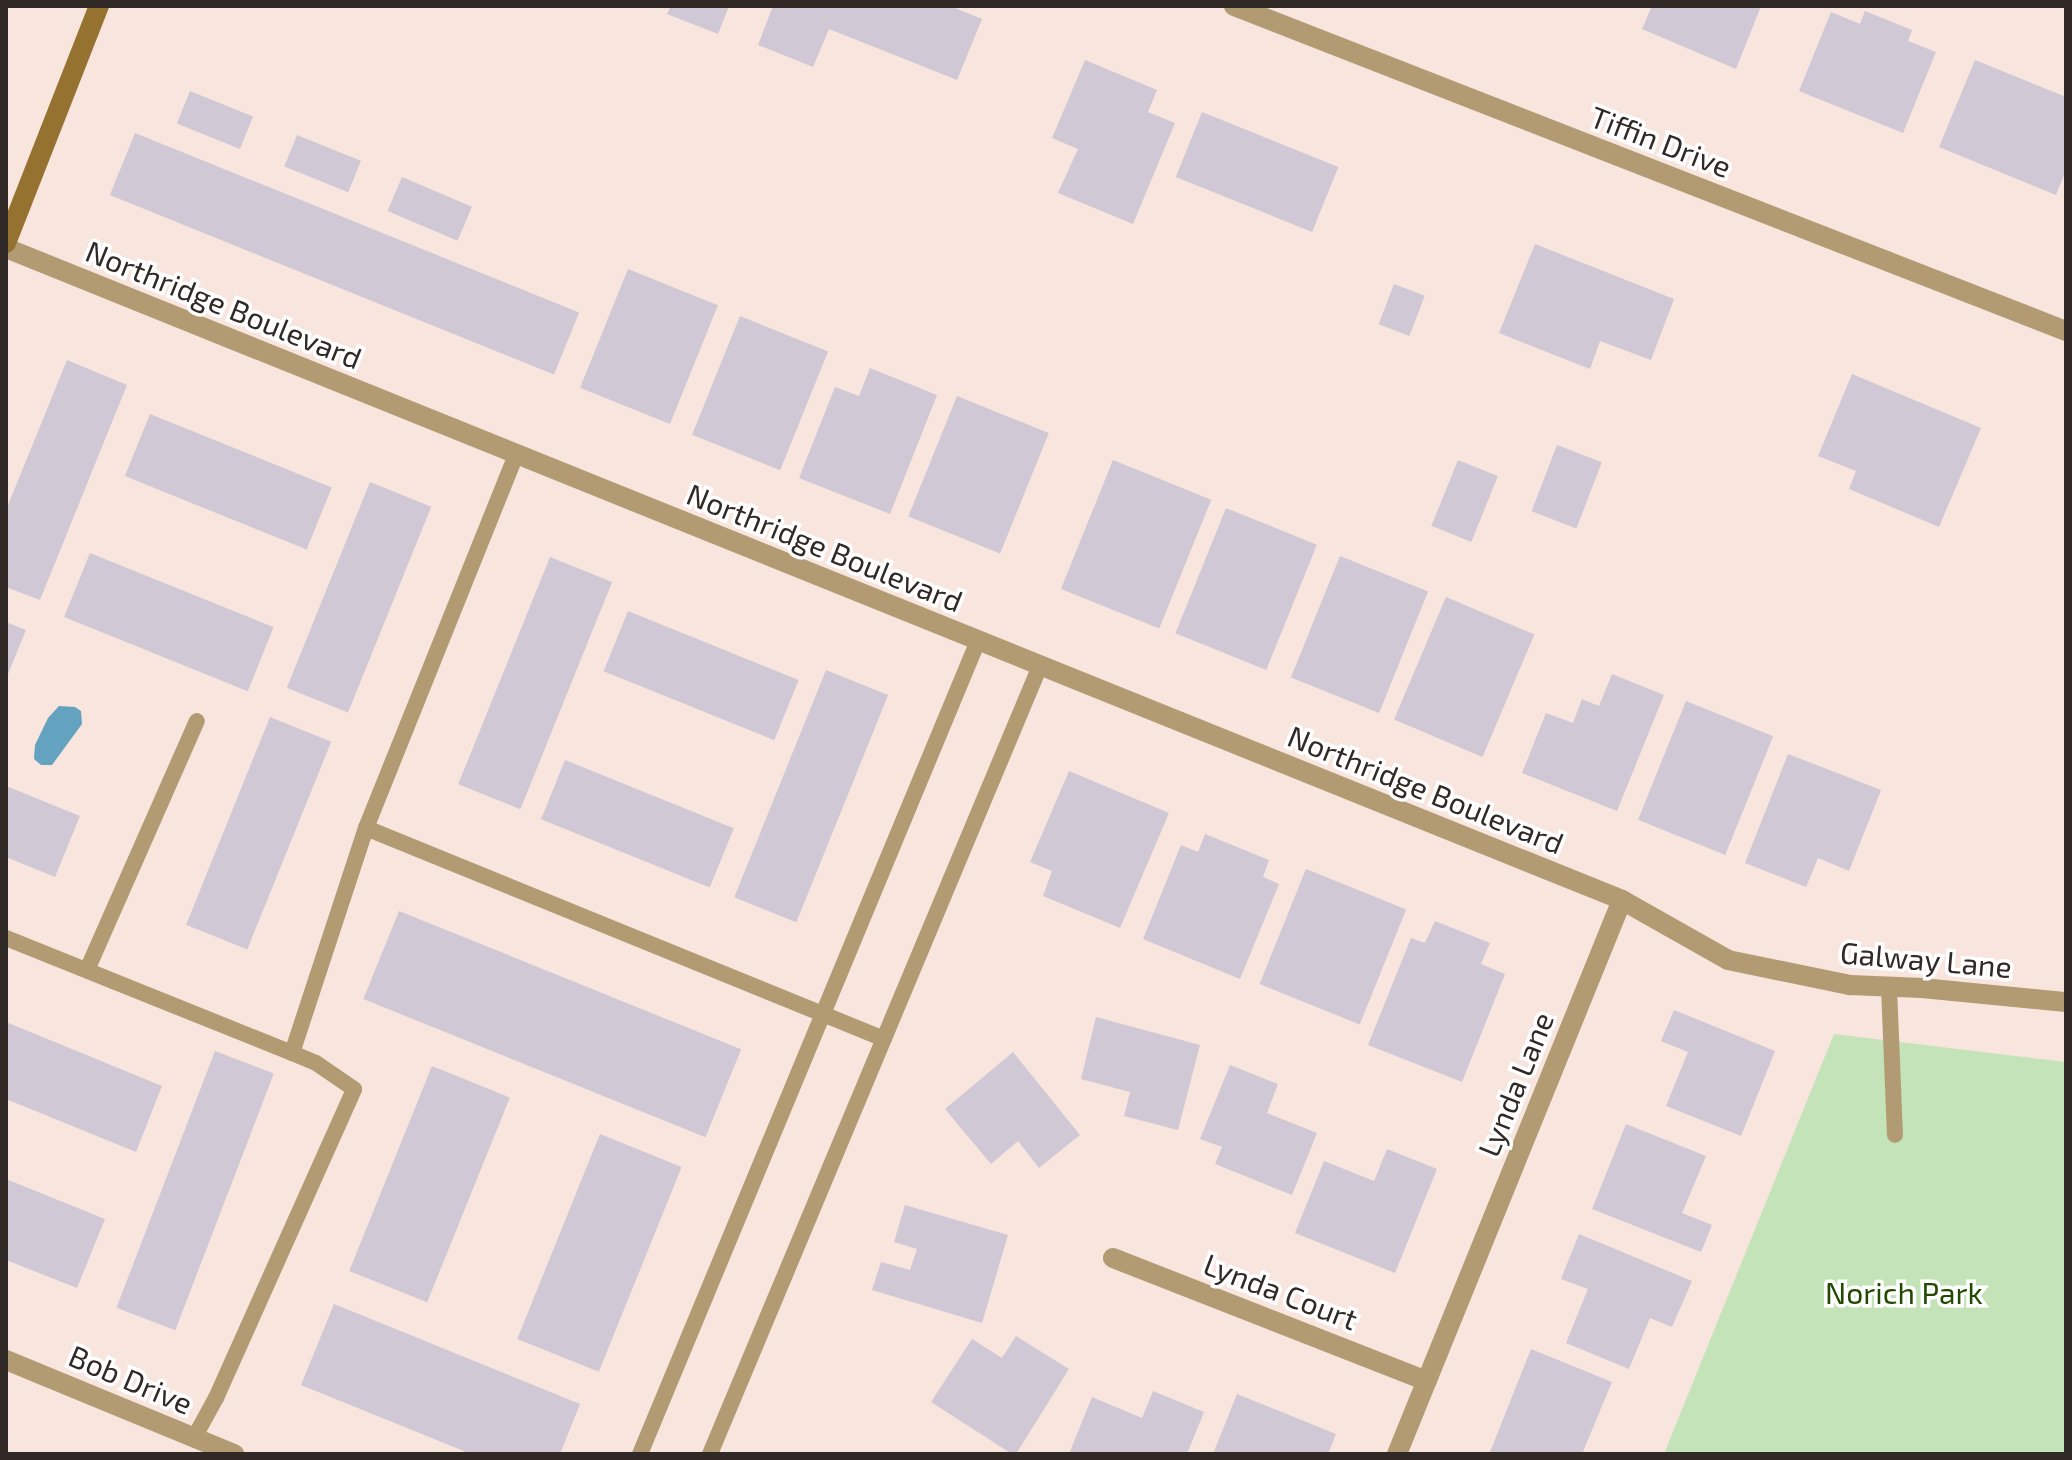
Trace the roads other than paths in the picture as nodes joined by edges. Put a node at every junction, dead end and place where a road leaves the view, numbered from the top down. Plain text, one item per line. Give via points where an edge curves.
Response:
1 (99, 6) edge
2 (1234, 6) edge
3 (6, 246) edge
4 (2066, 331) edge
5 (516, 455) junction
6 (978, 641) junction
7 (1040, 666) junction
8 (197, 721) dead end
9 (366, 828) junction
10 (1622, 900) junction
11 (6, 938) edge
12 (87, 970) junction
13 (1889, 987) junction
14 (2066, 1002) edge
15 (823, 1014) junction
16 (884, 1039) junction
17 (292, 1053) junction
18 (1895, 1135) dead end
19 (1113, 1258) dead end
20 (6, 1360) edge
21 (1427, 1381) junction
22 (194, 1438) junction
23 (234, 1454) edge
24 (640, 1454) edge
25 (710, 1454) edge
26 (1397, 1454) edge

1 - 3 main road
2 - 4 street, Tiffin Drive
3 - 5 street, Northridge Boulevard
5 - 6 street, Northridge Boulevard
5 - 9 lane
6 - 7 street, Northridge Boulevard
6 - 15 lane
7 - 10 street, Northridge Boulevard
7 - 16 lane
8 - 12 lane
9 - 15 lane
9 - 17 lane
10 - 13 street, Galway Lane via 1728,960 1850,985
10 - 21 street, Lynda Lane
11 - 12 lane
12 - 17 lane
13 - 14 street, Galway Lane
13 - 18 lane
15 - 16 lane
15 - 24 lane
16 - 25 lane
17 - 22 lane via 354,1089
19 - 21 street, Lynda Court
20 - 22 street, Bob Drive
21 - 26 street, Lynda Lane
22 - 23 street, Bob Drive

